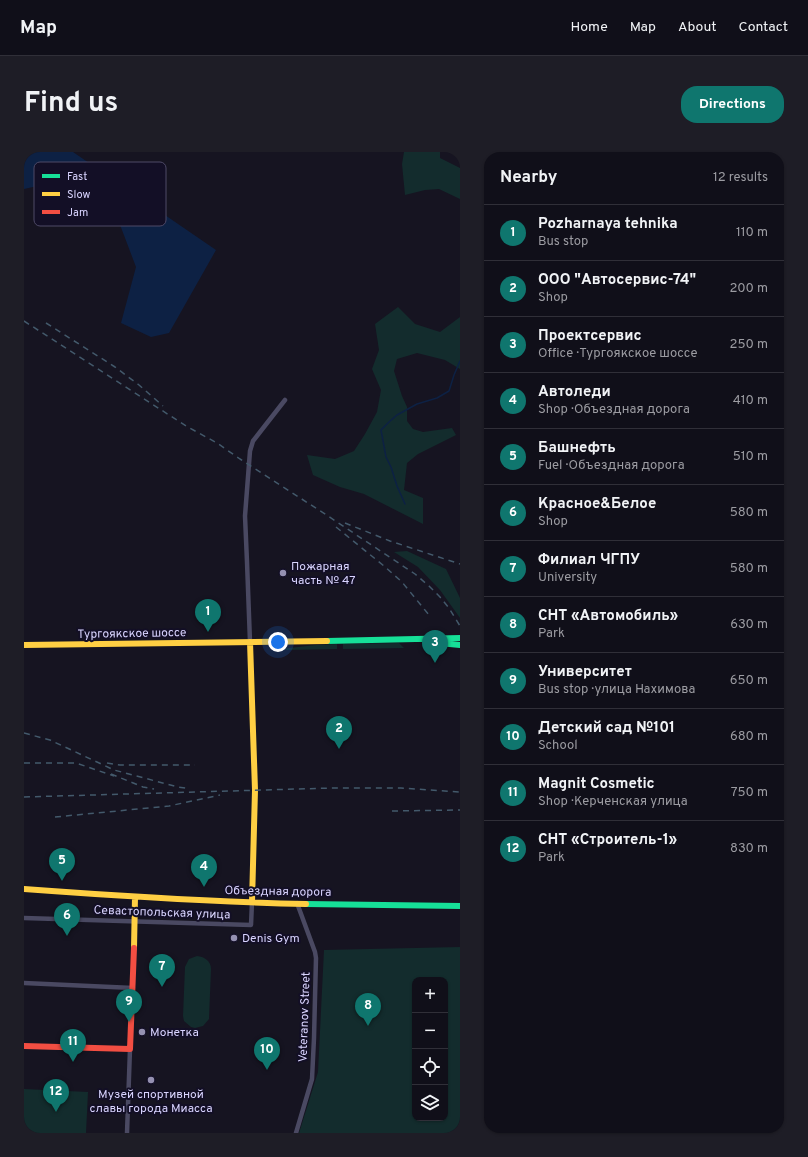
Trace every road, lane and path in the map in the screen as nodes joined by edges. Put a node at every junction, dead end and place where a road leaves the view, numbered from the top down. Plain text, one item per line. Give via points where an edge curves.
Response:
1 (285, 400) dead end
2 (460, 638) edge
3 (409, 640) junction
4 (250, 642) junction
5 (460, 645) edge
6 (24, 646) edge
7 (24, 889) edge
8 (135, 897) junction
9 (252, 902) junction
10 (297, 903) junction
11 (460, 906) edge
12 (24, 918) edge
13 (136, 922) junction
14 (24, 983) edge
15 (133, 988) junction
16 (24, 1046) edge
17 (130, 1049) junction
18 (127, 1133) edge
19 (296, 1133) edge

1 - 4 street via 253,441 250,451 245,516
2 - 3 main road, Тургоякское шоссе
3 - 4 main road, Тургоякское шоссе
3 - 5 main road, Тургоякское шоссе
4 - 6 main road, Тургоякское шоссе
4 - 9 main road via 255,790
7 - 8 main road, Объездная дорога
8 - 9 main road, Объездная дорога
8 - 13 main road
9 - 10 main road, Объездная дорога
9 - 13 street, Севастопольская улица via 250,925
10 - 11 main road, Объездная дорога
10 - 19 street, Veteranov Street via 315,952 316,970 312,1079
12 - 13 street, Севастопольская улица
13 - 15 main road
14 - 15 street
15 - 17 main road
16 - 17 main road
17 - 18 street

